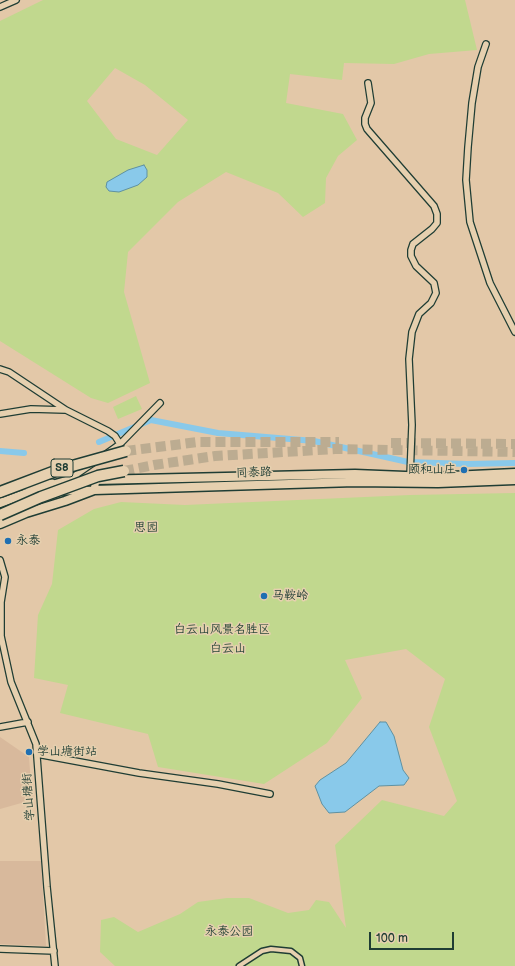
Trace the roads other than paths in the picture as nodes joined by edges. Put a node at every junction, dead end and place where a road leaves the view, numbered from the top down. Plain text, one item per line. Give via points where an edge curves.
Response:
1 (16, 0) edge
2 (0, 7) edge
3 (486, 44) dead end
4 (368, 84) dead end
5 (515, 332) edge
6 (0, 369) edge
7 (160, 404) dead end
8 (66, 410) junction
9 (0, 414) edge
10 (123, 447) junction
11 (124, 471) tunnel mouth
12 (515, 473) edge
13 (410, 476) junction
14 (96, 480) junction
15 (515, 480) edge
16 (66, 481) junction
17 (94, 490) junction
18 (0, 493) edge
19 (69, 500) junction
20 (0, 503) edge
21 (0, 515) edge
22 (0, 524) edge
23 (0, 560) edge
24 (28, 722) junction
25 (0, 727) edge
26 (37, 754) junction
27 (270, 794) dead end
28 (0, 949) edge
29 (54, 951) junction
30 (55, 966) edge
31 (239, 966) edge
32 (302, 966) edge

1 - 2 street
3 - 5 street via 478,68 468,147 466,180 470,222 490,283
4 - 13 street via 371,103 365,118 367,129 434,206 437,214 437,223 413,244 411,250 416,266 434,283 436,293 431,303 419,314 412,332 409,359 412,425
6 - 8 street via 9,372
7 - 10 street via 130,433
8 - 9 street via 31,409
8 - 10 street via 108,431
10 - 16 street
10 - 18 highway, S8, bridge
11 - 21 highway, S8, bridge via 98,476
12 - 13 main road, 同泰路
13 - 14 main road, 同泰路 via 310,474
14 - 16 main road, 同泰路
14 - 17 street
15 - 17 main road, 同泰路
16 - 18 street via 20,486
16 - 19 main road via 72,492
16 - 20 main road, 同泰路 via 26,492
17 - 19 main road, 同泰路
17 - 21 street via 55,493
19 - 22 main road, 同泰路
23 - 24 street, 学山塘街 via 5,577 1,602 1,636 11,682
24 - 25 street
24 - 26 street, 学山塘街
26 - 27 street
26 - 29 street, 学山塘街
28 - 29 street
29 - 30 street, 学山塘街
31 - 32 street via 262,951 272,949 291,952 300,958

